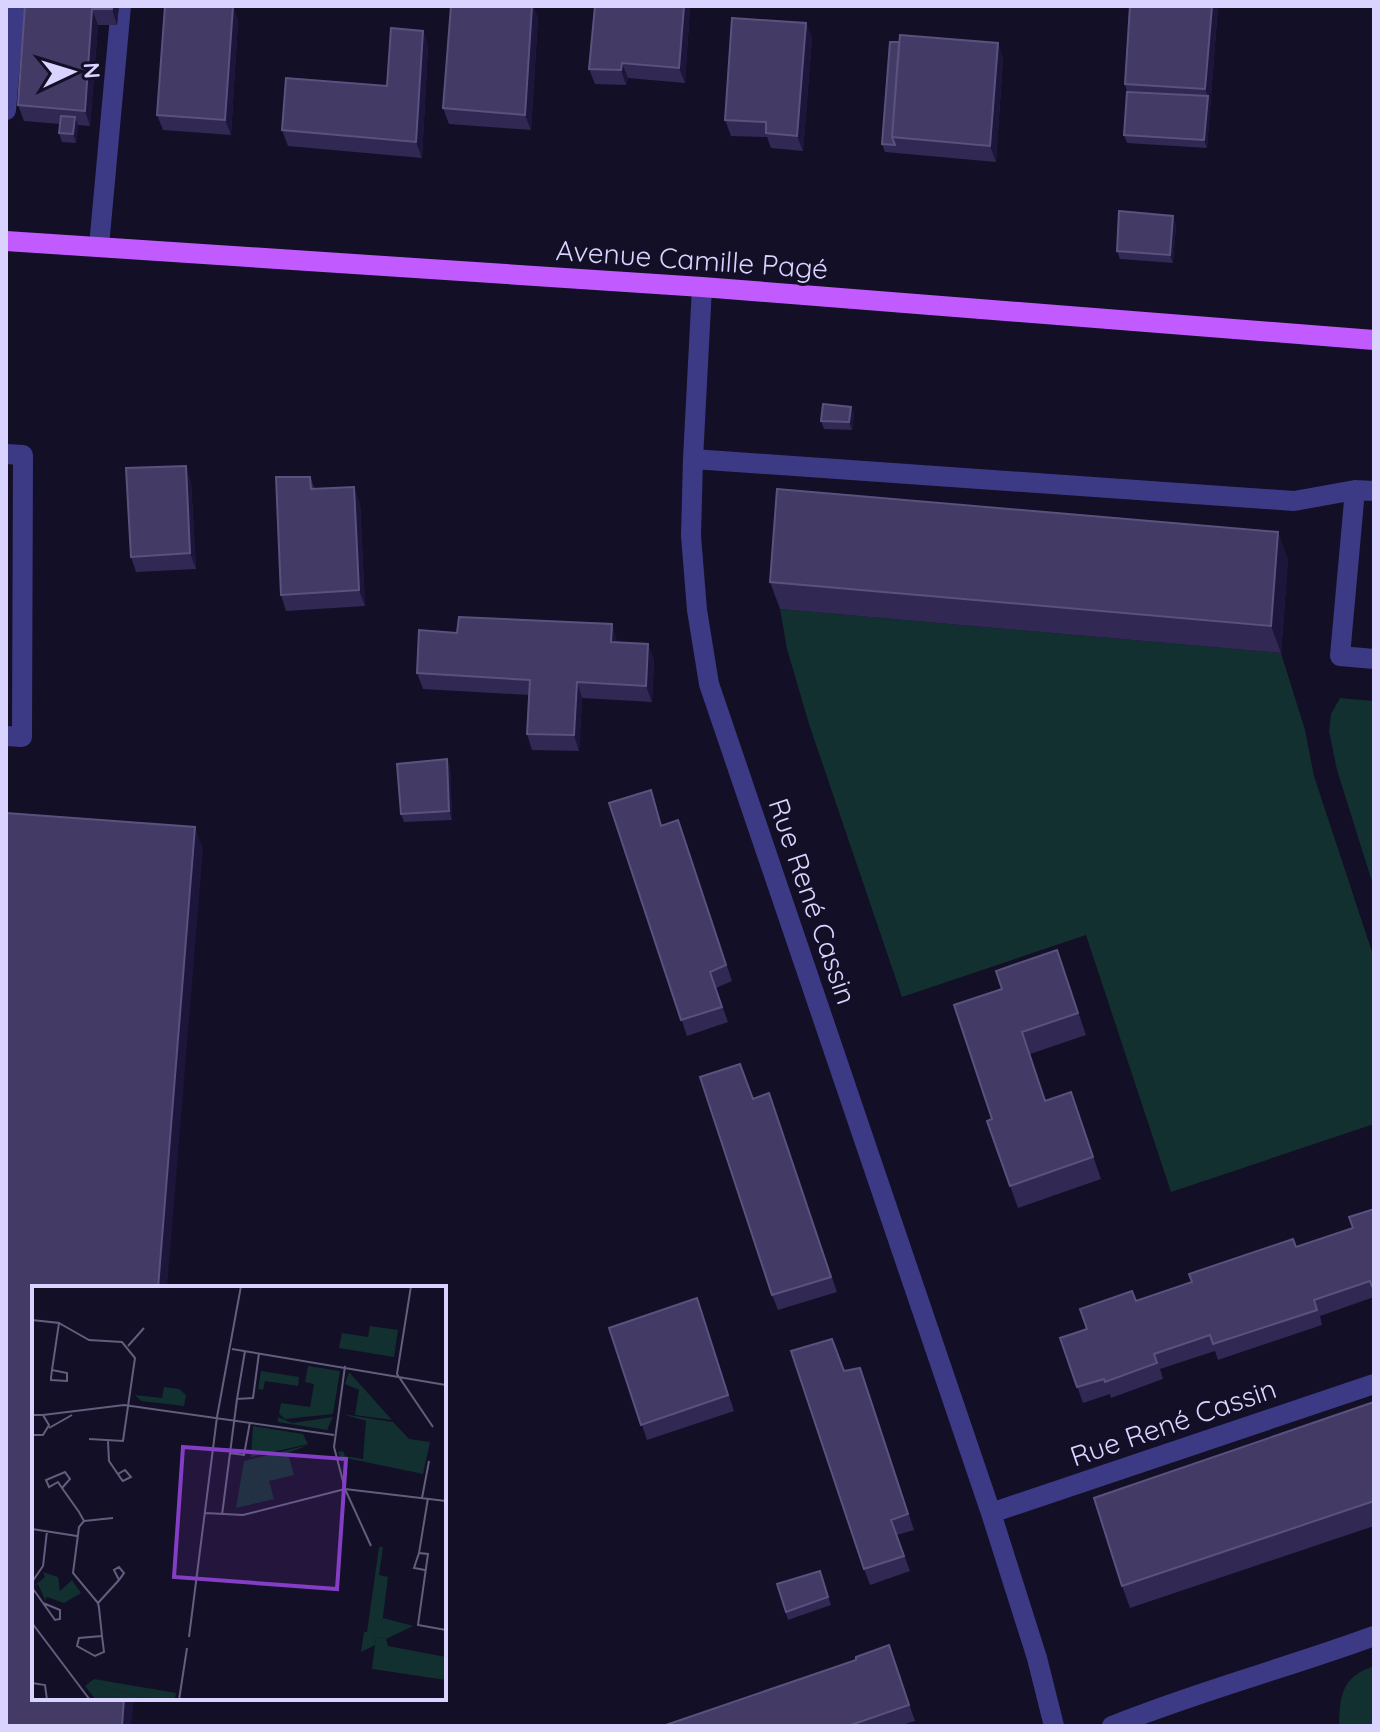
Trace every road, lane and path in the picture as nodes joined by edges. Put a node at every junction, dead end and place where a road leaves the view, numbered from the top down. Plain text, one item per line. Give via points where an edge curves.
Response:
1 (15, 6) edge
2 (121, 6) edge
3 (6, 110) edge
4 (6, 241) edge
5 (99, 246) junction
6 (702, 287) junction
7 (1374, 340) edge
8 (6, 454) edge
9 (693, 459) junction
10 (1364, 490) edge
11 (1374, 659) edge
12 (6, 736) edge
13 (1374, 1384) edge
14 (991, 1513) junction
15 (1374, 1636) edge
16 (1054, 1726) edge
17 (1112, 1726) edge

1 - 3 street
2 - 5 street
4 - 5 main road, Avenue Camille Pagé
5 - 6 main road, Avenue Camille Pagé
6 - 7 main road, Avenue Camille Pagé
6 - 9 street, Rue René Cassin
8 - 12 street via 23,455 23,602 22,737
9 - 10 street via 1294,501
9 - 14 street, Rue René Cassin via 691,536 709,684
10 - 11 street via 1340,656
13 - 14 street, Rue René Cassin
14 - 16 street, Rue René Cassin
15 - 17 street

